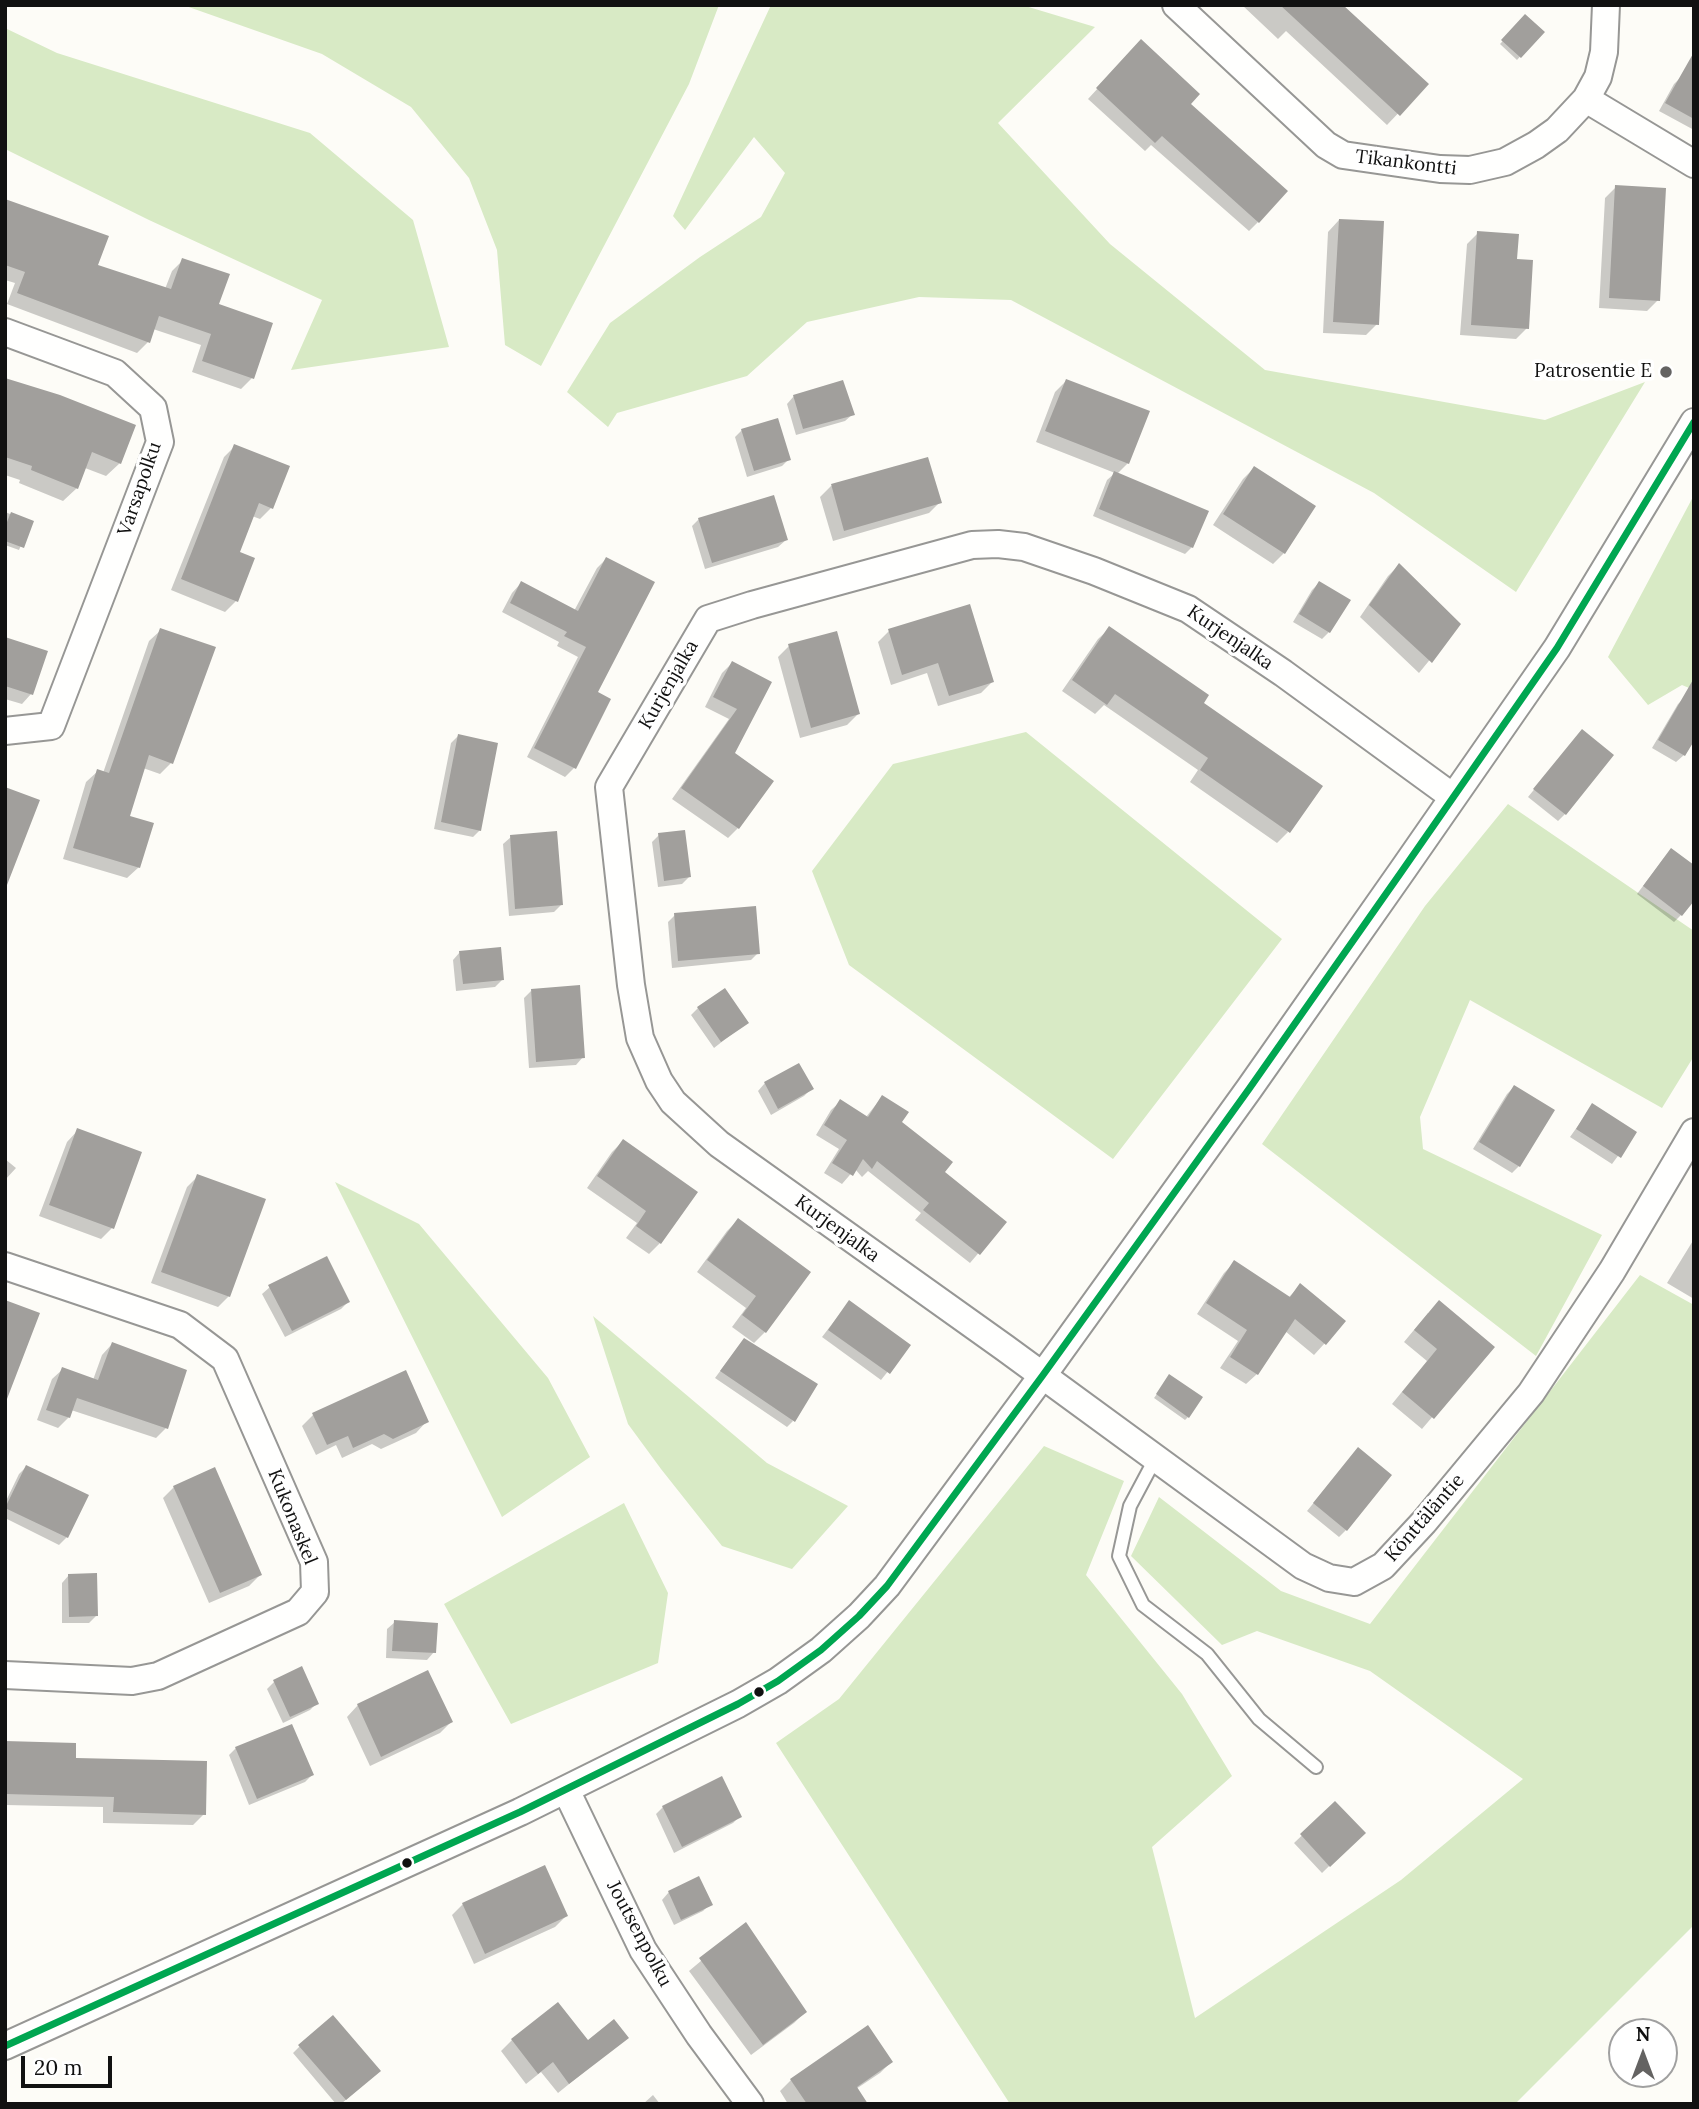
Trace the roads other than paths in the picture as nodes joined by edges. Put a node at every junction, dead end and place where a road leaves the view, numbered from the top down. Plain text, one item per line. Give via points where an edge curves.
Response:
1 (1176, 5) edge
2 (1606, 5) edge
3 (1586, 99) junction
4 (1694, 164) edge
5 (5, 332) edge
6 (1694, 422) edge
7 (5, 731) edge
8 (1453, 797) junction
9 (1694, 1132) edge
10 (5, 1266) edge
11 (1043, 1376) junction
12 (1155, 1458) junction
13 (5, 1675) edge
14 (1316, 1767) dead end
15 (566, 1790) junction
16 (6, 2044) edge
17 (750, 2104) edge

1 - 3 street, Tikankontti via 1326,145 1343,155 1440,169 1492,165 1536,145
2 - 3 street, Tikankontti via 1604,52
3 - 4 street
5 - 7 street, Varsapolku via 115,373 153,408 160,442 51,726
6 - 8 street via 1557,648
8 - 11 street
8 - 11 street, Kurjenjalka via 1188,609 1024,547 972,545 708,618 609,787 640,1038 659,1081 673,1102 719,1144
9 - 12 street, Könttäläntie via 1612,1271 1531,1393 1383,1566 1354,1582 1329,1578 1303,1566
10 - 13 street, Kukonaskel via 180,1325 225,1359 314,1562 315,1592 298,1612 158,1675 132,1681
11 - 12 street, Könttäläntie
11 - 15 street via 887,1586 859,1616 778,1681
12 - 14 lane via 1130,1506 1119,1556 1143,1605 1207,1654 1259,1719
15 - 16 street
15 - 17 street, Joutsenpolku via 643,1950

